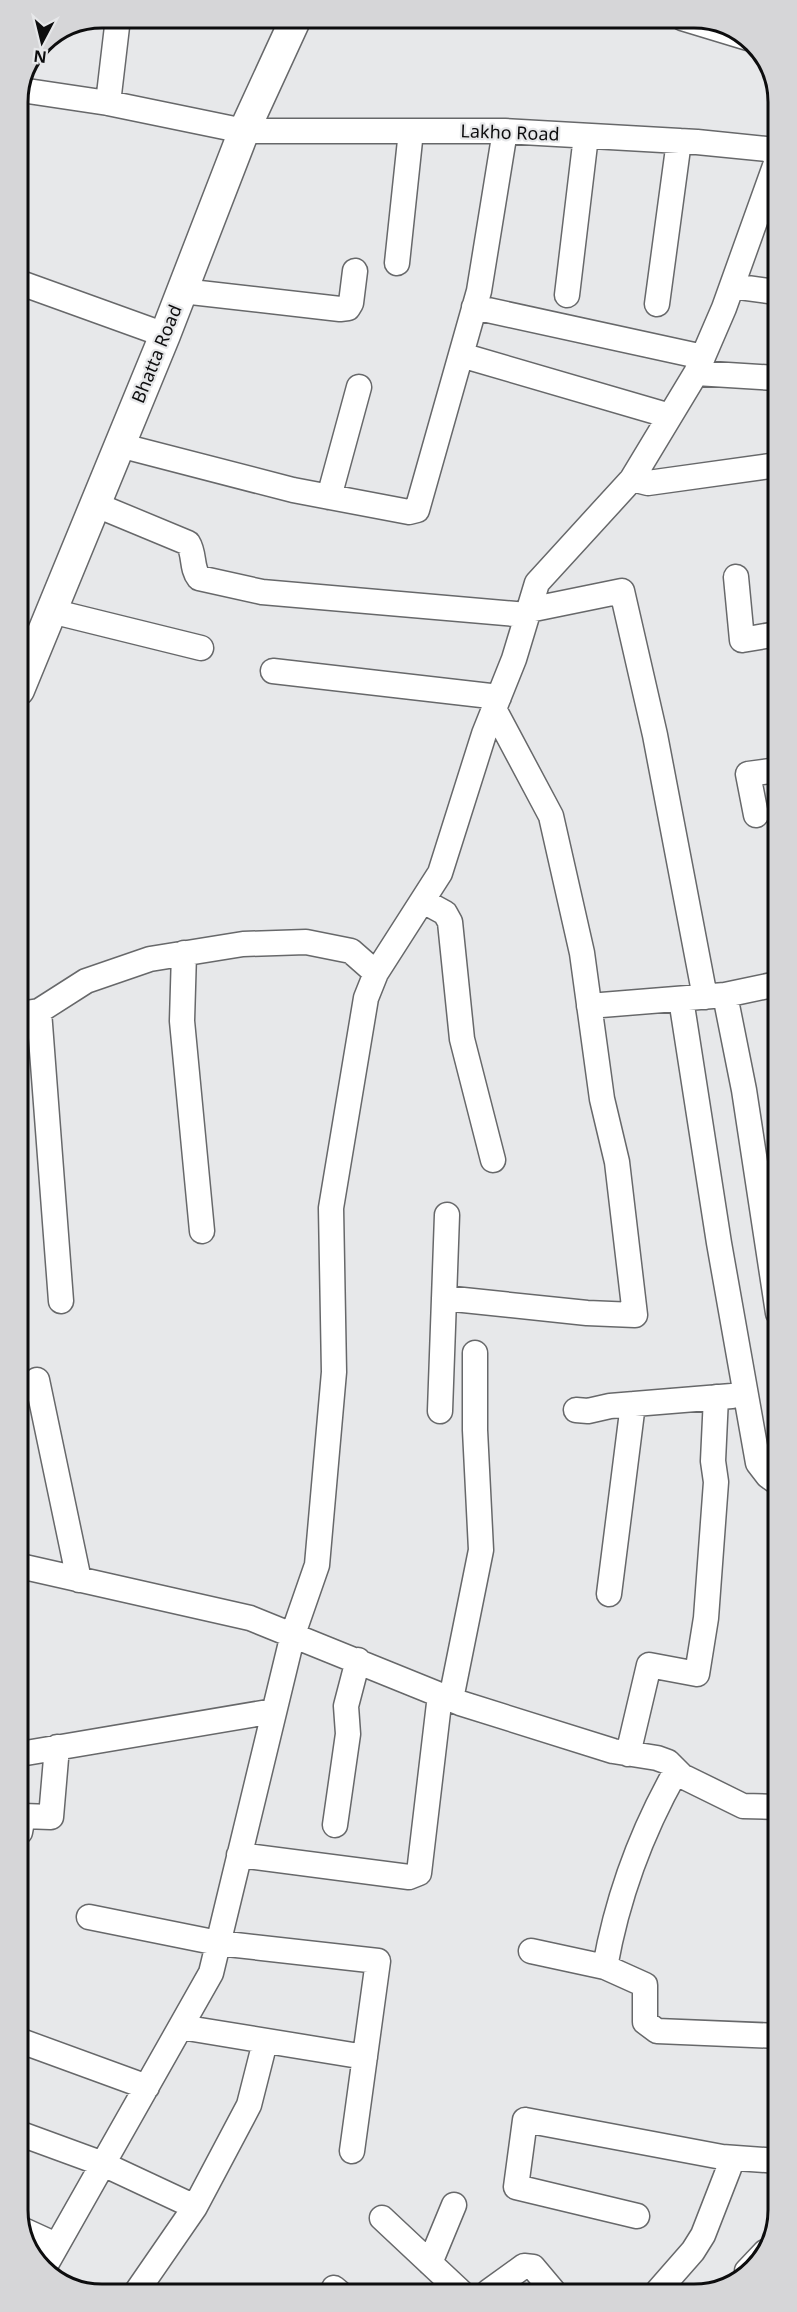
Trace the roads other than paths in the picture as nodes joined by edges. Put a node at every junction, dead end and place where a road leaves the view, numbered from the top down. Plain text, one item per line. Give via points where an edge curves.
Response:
1 (117, 29) edge
2 (291, 29) edge
3 (30, 91) edge
4 (108, 103) junction
5 (244, 131) junction
6 (411, 131) junction
7 (505, 131) junction
8 (586, 136) junction
9 (679, 141) junction
10 (768, 149) edge
11 (768, 185) edge
12 (397, 263) dead end
13 (356, 271) dead end
14 (28, 286) edge
15 (732, 286) junction
16 (182, 291) junction
17 (768, 291) edge
18 (567, 295) dead end
19 (657, 304) dead end
20 (474, 308) junction
21 (165, 335) junction
22 (461, 355) junction
23 (700, 365) junction
24 (768, 377) edge
25 (359, 387) dead end
26 (670, 416) junction
27 (119, 445) junction
28 (768, 466) edge
29 (632, 479) junction
30 (329, 497) junction
31 (94, 504) junction
32 (736, 578) dead end
33 (51, 611) junction
34 (528, 613) junction
35 (768, 636) edge
36 (201, 648) dead end
37 (28, 668) edge
38 (273, 671) dead end
39 (496, 703) junction
40 (768, 771) edge
41 (756, 815) dead end
42 (423, 901) junction
43 (184, 953) junction
44 (376, 973) junction
45 (768, 986) edge
46 (715, 996) junction
47 (681, 999) junction
48 (589, 1006) junction
49 (29, 1012) edge
50 (494, 1160) dead end
51 (447, 1215) dead end
52 (202, 1231) dead end
53 (768, 1247) edge
54 (444, 1298) junction
55 (61, 1301) dead end
56 (475, 1353) dead end
57 (37, 1380) dead end
58 (746, 1394) junction
59 (716, 1397) junction
60 (633, 1404) junction
61 (576, 1410) dead end
62 (440, 1411) dead end
63 (768, 1473) edge
64 (28, 1568) edge
65 (79, 1580) junction
66 (609, 1594) dead end
67 (293, 1634) junction
68 (358, 1660) junction
69 (445, 1697) junction
70 (274, 1711) junction
71 (57, 1748) junction
72 (28, 1753) edge
73 (628, 1754) junction
74 (676, 1771) junction
75 (768, 1807) edge
76 (28, 1816) edge
77 (335, 1825) dead end
78 (239, 1855) junction
79 (89, 1917) dead end
80 (218, 1943) junction
81 (531, 1952) dead end
82 (605, 1967) junction
83 (181, 2027) junction
84 (768, 2036) edge
85 (265, 2042) junction
86 (28, 2044) edge
87 (365, 2057) junction
88 (147, 2087) junction
89 (28, 2137) edge
90 (352, 2151) dead end
91 (733, 2158) junction
92 (768, 2160) edge
93 (103, 2164) junction
94 (454, 2205) dead end
95 (195, 2207) junction
96 (637, 2216) dead end
97 (382, 2218) dead end
98 (33, 2234) edge
99 (56, 2245) junction
100 (48, 2259) edge
101 (430, 2263) junction
102 (143, 2283) edge
103 (452, 2284) edge
104 (500, 2284) edge
105 (547, 2284) edge
106 (664, 2284) edge

1 - 4 street
2 - 5 main road, Bhatta Road
3 - 4 street, Lakho Road
4 - 5 street, Lakho Road
5 - 6 street, Lakho Road
5 - 16 main road, Bhatta Road
6 - 7 street, Lakho Road
6 - 12 street
7 - 8 street, Lakho Road
7 - 20 street
8 - 9 street, Lakho Road
8 - 18 street
9 - 10 street, Lakho Road
9 - 19 street
11 - 15 street
13 - 16 street via 351,303 340,309
14 - 21 street
15 - 17 street
15 - 23 street
16 - 21 main road, Bhatta Road
20 - 22 street
20 - 23 street
21 - 27 main road, Bhatta Road
22 - 26 street
22 - 30 street via 417,510 409,512
23 - 24 street
23 - 26 street
25 - 30 street
26 - 29 street
27 - 30 street
27 - 31 main road, Bhatta Road
28 - 29 street via 648,483
29 - 34 street via 537,583
31 - 33 main road, Bhatta Road
31 - 34 street via 188,543 199,578 262,591
32 - 35 street via 742,640
33 - 36 street
33 - 37 main road, Bhatta Road
34 - 39 street
34 - 46 street via 622,591
38 - 39 street
39 - 42 street via 440,873
39 - 48 street via 551,816 582,953
40 - 41 street via 748,774
42 - 44 street
42 - 50 street via 445,913 450,922 462,1039
43 - 44 street via 243,944 306,942 351,951
43 - 49 street via 150,959 86,981
43 - 52 street via 182,1021
44 - 67 street via 366,998 330,1208 334,1372 317,1565
45 - 46 street
46 - 47 street
46 - 53 street via 744,1090
47 - 48 street
47 - 58 street
48 - 54 street via 602,1099 617,1162 635,1315
49 - 55 street
51 - 54 street
54 - 62 street
56 - 69 street via 481,1550
57 - 65 street
58 - 59 street
58 - 63 street via 758,1463
59 - 60 street
59 - 73 street via 716,1482 697,1674 649,1665
60 - 61 street
60 - 66 street
64 - 65 street
65 - 67 street via 250,1618
67 - 68 street
67 - 70 street
68 - 69 street
68 - 77 street via 345,1706 348,1734
69 - 73 street
69 - 78 street via 419,1873 410,1877
70 - 71 street
70 - 78 street
71 - 72 street
71 - 76 street via 51,1817
73 - 74 street via 657,1758
74 - 75 street via 743,1806
74 - 82 street via 652,1817 612,1926
78 - 80 street
79 - 80 street
80 - 83 street via 211,1973
80 - 87 street via 378,1961
81 - 82 street
82 - 84 street via 645,1985 645,2022 657,2031
83 - 85 street
83 - 88 street
85 - 87 street
85 - 95 street via 249,2105
86 - 88 street
87 - 90 street
88 - 93 street
89 - 93 street
91 - 92 street
91 - 96 street via 525,2120 516,2187
91 - 106 street via 703,2235
93 - 95 street
93 - 99 street
94 - 101 street
95 - 102 street
97 - 101 street
98 - 99 street
99 - 100 street
101 - 103 street
104 - 105 street via 524,2266 533,2267

